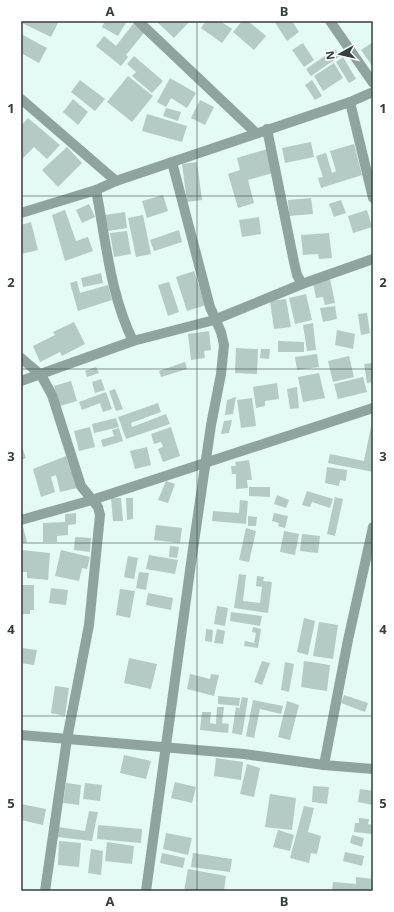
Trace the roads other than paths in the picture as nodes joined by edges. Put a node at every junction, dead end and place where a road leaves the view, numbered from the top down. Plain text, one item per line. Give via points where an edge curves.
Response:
1 (138, 21) edge
2 (330, 21) edge
3 (373, 83) edge
4 (373, 92) edge
5 (21, 99) edge
6 (350, 102) junction
7 (267, 130) junction
8 (256, 133) junction
9 (172, 162) junction
10 (116, 181) junction
11 (96, 190) junction
12 (373, 198) edge
13 (21, 213) edge
14 (373, 259) edge
15 (302, 284) junction
16 (214, 320) junction
17 (133, 341) junction
18 (21, 358) edge
19 (41, 375) junction
20 (21, 380) edge
21 (373, 408) edge
22 (206, 461) junction
23 (92, 500) junction
24 (21, 520) edge
25 (373, 527) edge
26 (21, 735) edge
27 (67, 739) junction
28 (164, 748) junction
29 (324, 765) junction
30 (373, 768) edge
31 (45, 891) edge
32 (146, 891) edge

1 - 8 street
2 - 3 street
4 - 6 street
5 - 10 street
6 - 7 street
6 - 12 street
7 - 8 street
7 - 15 street via 294,262
8 - 9 street
9 - 10 street
9 - 16 street
10 - 11 street
11 - 13 street
11 - 17 street via 114,293
14 - 15 street
15 - 16 street
16 - 17 street
16 - 22 street via 221,332 224,345
17 - 19 street
18 - 19 street
19 - 20 street
19 - 23 street via 52,395 81,486
21 - 22 street
22 - 23 street
22 - 28 street
23 - 24 street
23 - 27 street via 100,514 89,625
25 - 29 street
26 - 27 street
27 - 28 street
27 - 31 street
28 - 29 street via 244,754
28 - 32 street
29 - 30 street

